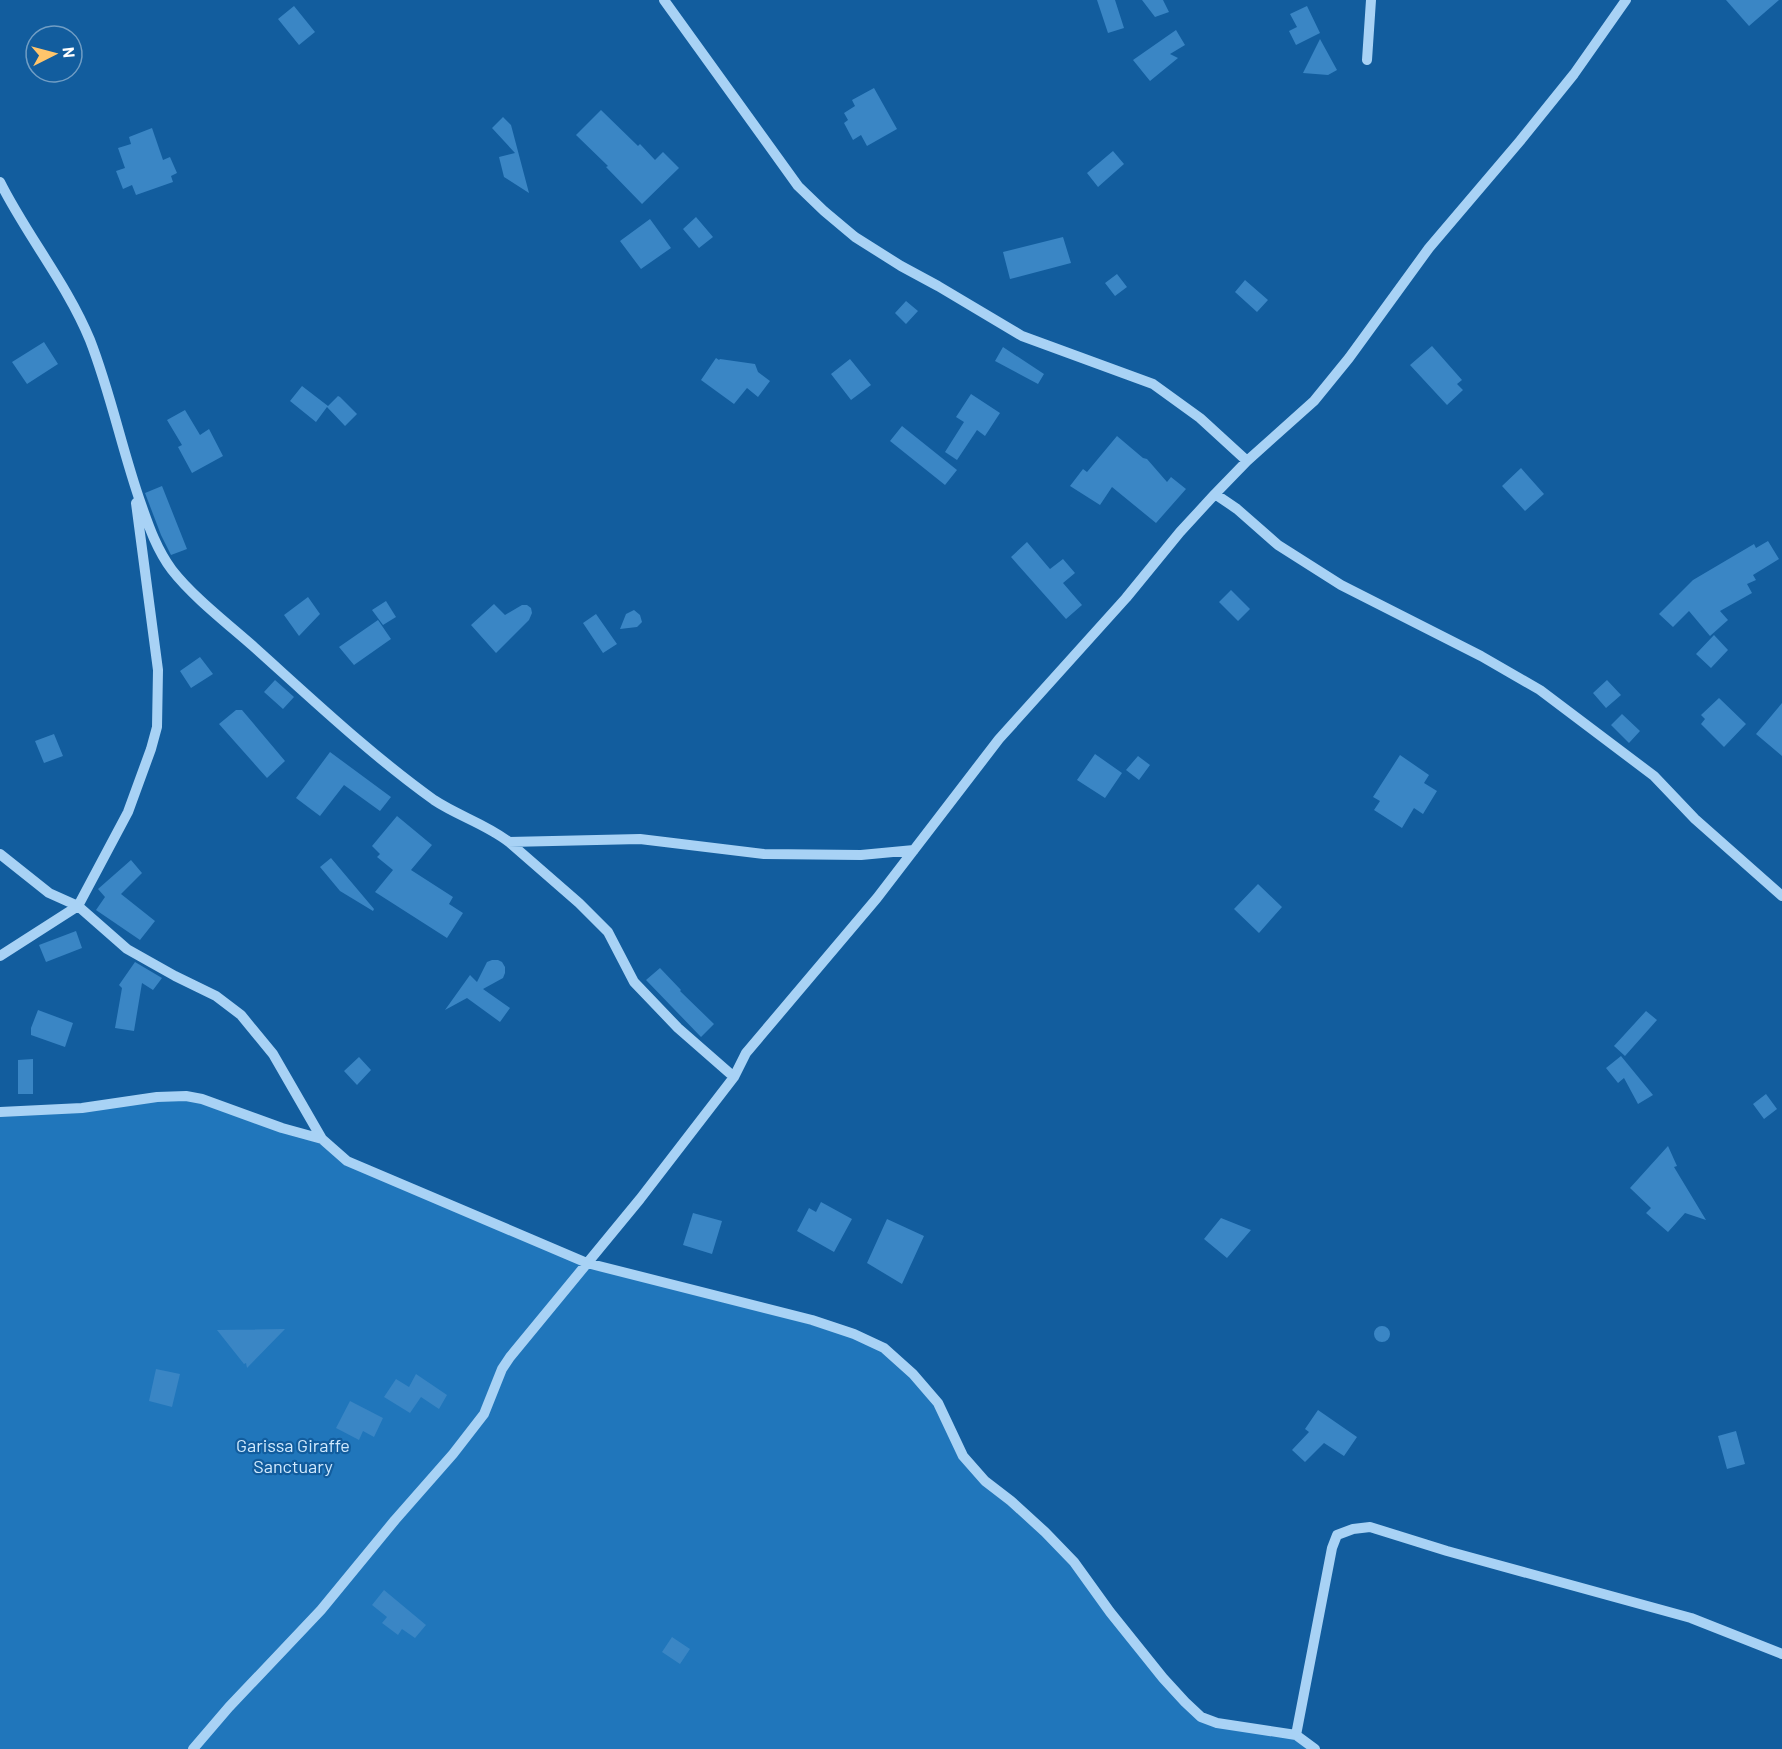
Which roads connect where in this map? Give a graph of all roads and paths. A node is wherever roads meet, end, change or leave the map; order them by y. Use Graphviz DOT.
graph roads {
  1 [pos="664,0"];
  2 [pos="1371,0"];
  3 [pos="1626,0"];
  4 [pos="1367,60"];
  5 [pos="0,182"];
  6 [pos="1247,461"];
  7 [pos="133,482"];
  8 [pos="1215,494"];
  9 [pos="509,842"];
  10 [pos="914,850"];
  11 [pos="0,854"];
  12 [pos="1782,896"];
  13 [pos="78,906"];
  14 [pos="0,956"];
  15 [pos="734,1077"];
  16 [pos="0,1112"];
  17 [pos="322,1139"];
  18 [pos="587,1263"];
  19 [pos="1782,1654"];
  20 [pos="1296,1735"];
  21 [pos="193,1749"];
  22 [pos="1315,1749"];
  1 -- 6 [label="street"];
  2 -- 4 [label="street"];
  3 -- 6 [label="street"];
  5 -- 7 [label="street"];
  6 -- 8 [label="street"];
  7 -- 9 [label="street"];
  7 -- 13 [label="street"];
  8 -- 10 [label="street"];
  8 -- 12 [label="street"];
  9 -- 10 [label="street"];
  9 -- 15 [label="street"];
  10 -- 15 [label="street"];
  11 -- 13 [label="street"];
  13 -- 14 [label="street"];
  13 -- 17 [label="street"];
  15 -- 18 [label="street"];
  16 -- 17 [label="street"];
  17 -- 18 [label="street"];
  18 -- 20 [label="street"];
  18 -- 21 [label="street"];
  19 -- 20 [label="street"];
  20 -- 22 [label="street"];
}
